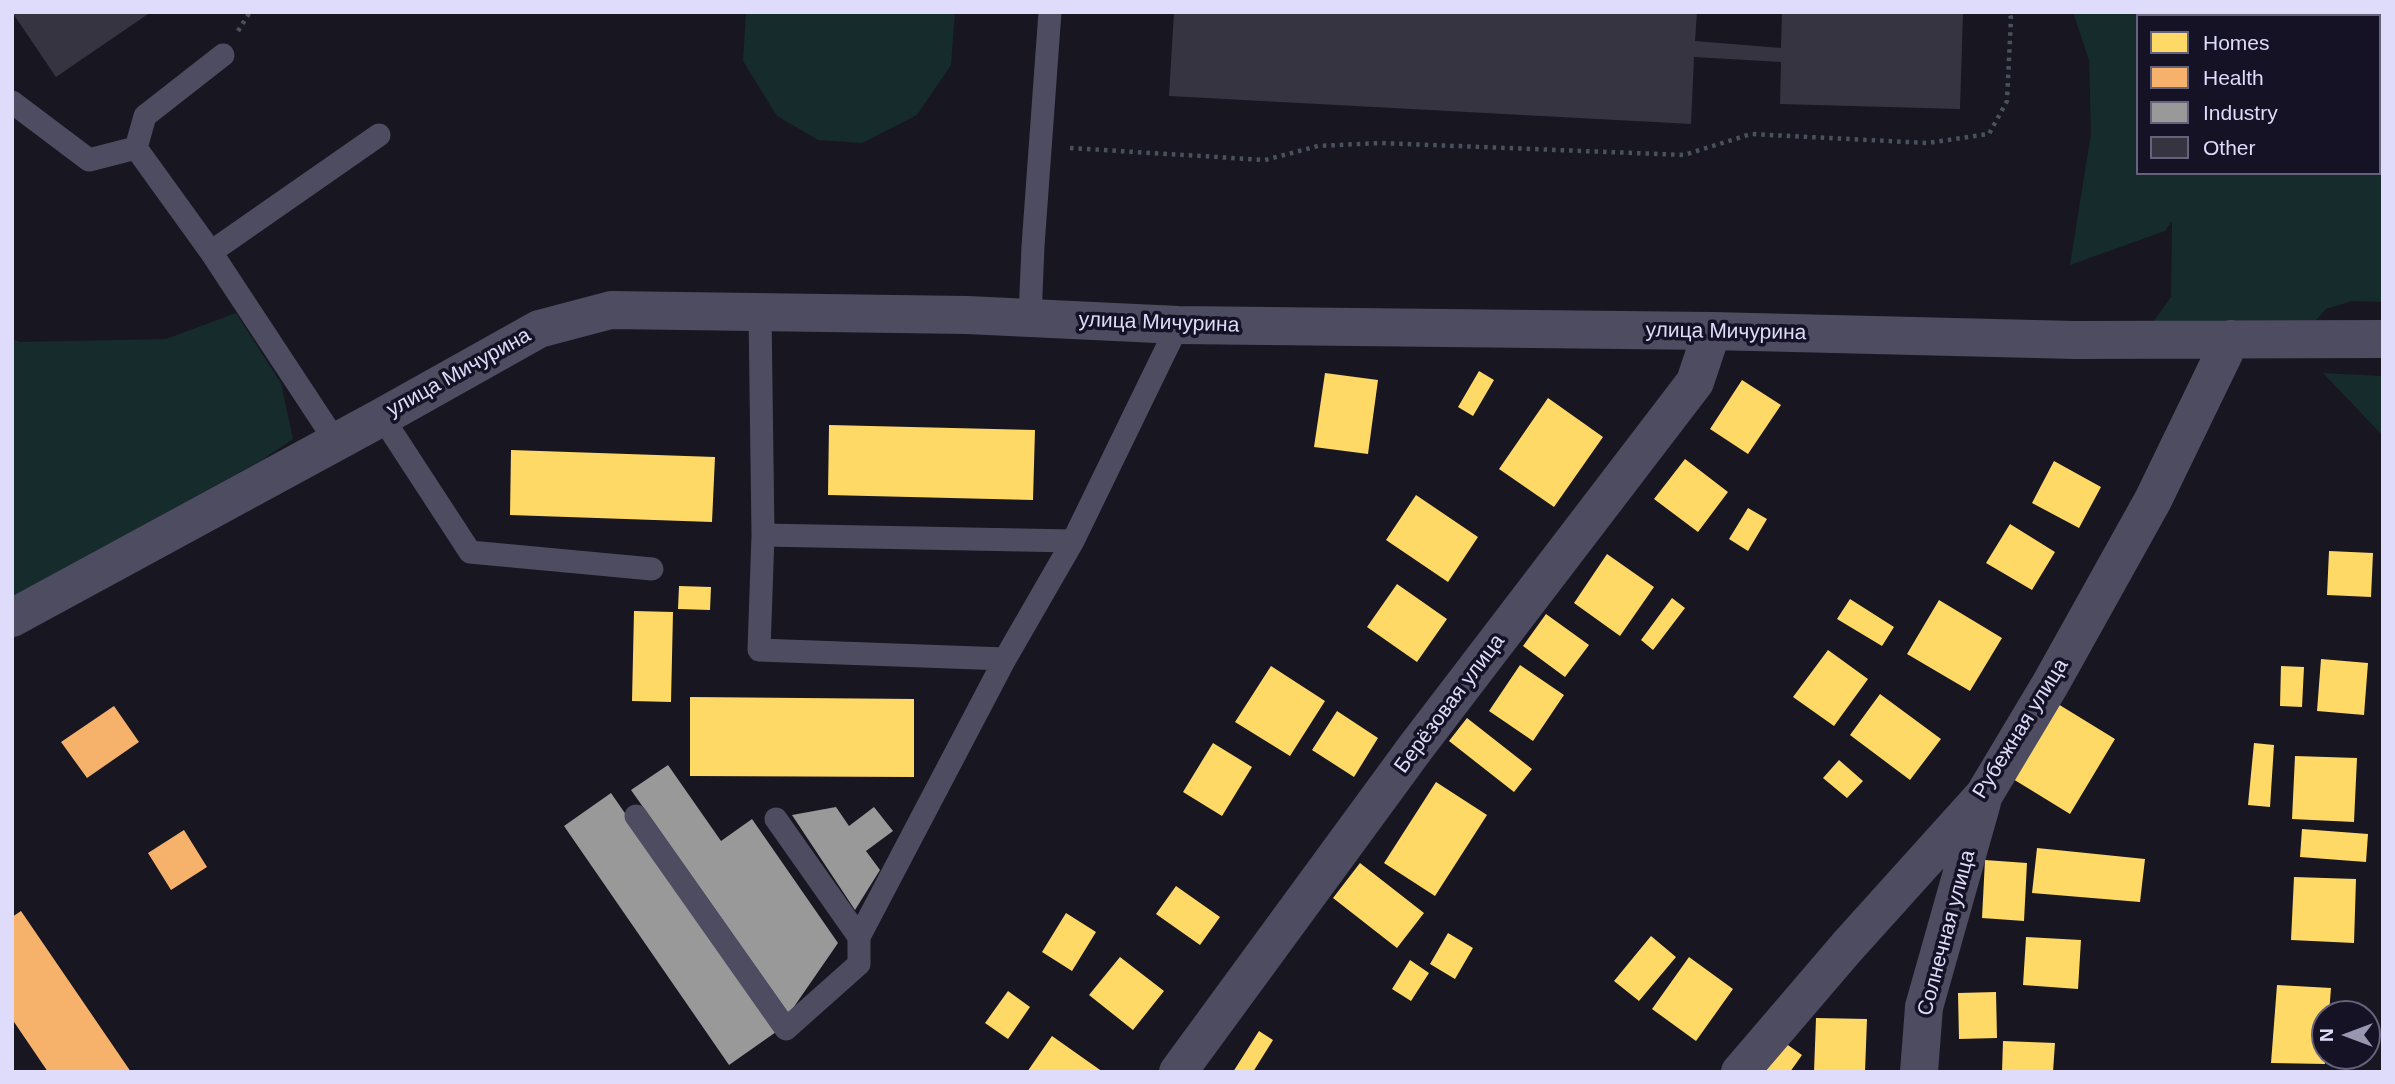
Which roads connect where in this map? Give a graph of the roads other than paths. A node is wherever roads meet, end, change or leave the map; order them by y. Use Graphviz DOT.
graph roads {
  1 [pos="1049,12"];
  2 [pos="223,55"];
  3 [pos="12,102"];
  4 [pos="379,135"];
  5 [pos="136,148"];
  6 [pos="211,252"];
  7 [pos="761,312"];
  8 [pos="1030,318"];
  9 [pos="1178,325"];
  10 [pos="1712,331"];
  11 [pos="2231,339"];
  12 [pos="2383,339"];
  13 [pos="382,417"];
  14 [pos="336,442"];
  15 [pos="763,535"];
  16 [pos="1073,541"];
  17 [pos="652,569"];
  18 [pos="12,618"];
  19 [pos="1005,659"];
  20 [pos="1984,795"];
  21 [pos="636,816"];
  22 [pos="776,820"];
  23 [pos="859,937"];
  24 [pos="1178,1072"];
  25 [pos="1740,1072"];
  26 [pos="1919,1072"];
  1 -- 8 [label="lane"];
  2 -- 5 [label="lane"];
  3 -- 5 [label="lane"];
  4 -- 6 [label="lane"];
  5 -- 6 [label="lane"];
  6 -- 14 [label="lane"];
  7 -- 8 [label="street, улица Мичурина"];
  7 -- 13 [label="street, улица Мичурина"];
  7 -- 15 [label="lane"];
  8 -- 9 [label="street, улица Мичурина"];
  9 -- 10 [label="street, улица Мичурина"];
  9 -- 16 [label="lane"];
  10 -- 11 [label="street, улица Мичурина"];
  10 -- 24 [label="street, Берёзовая улица"];
  11 -- 12 [label="street, улица Мичурина"];
  11 -- 20 [label="street, Рубежная улица"];
  13 -- 14 [label="street, улица Мичурина"];
  13 -- 17 [label="lane"];
  14 -- 18 [label="street, улица Мичурина"];
  15 -- 16 [label="lane"];
  15 -- 19 [label="lane"];
  16 -- 19 [label="lane"];
  19 -- 23 [label="lane"];
  20 -- 25 [label="street, Рубежная улица"];
  20 -- 26 [label="street, Солнечная улица"];
  21 -- 23 [label="lane"];
  22 -- 23 [label="lane"];
}
